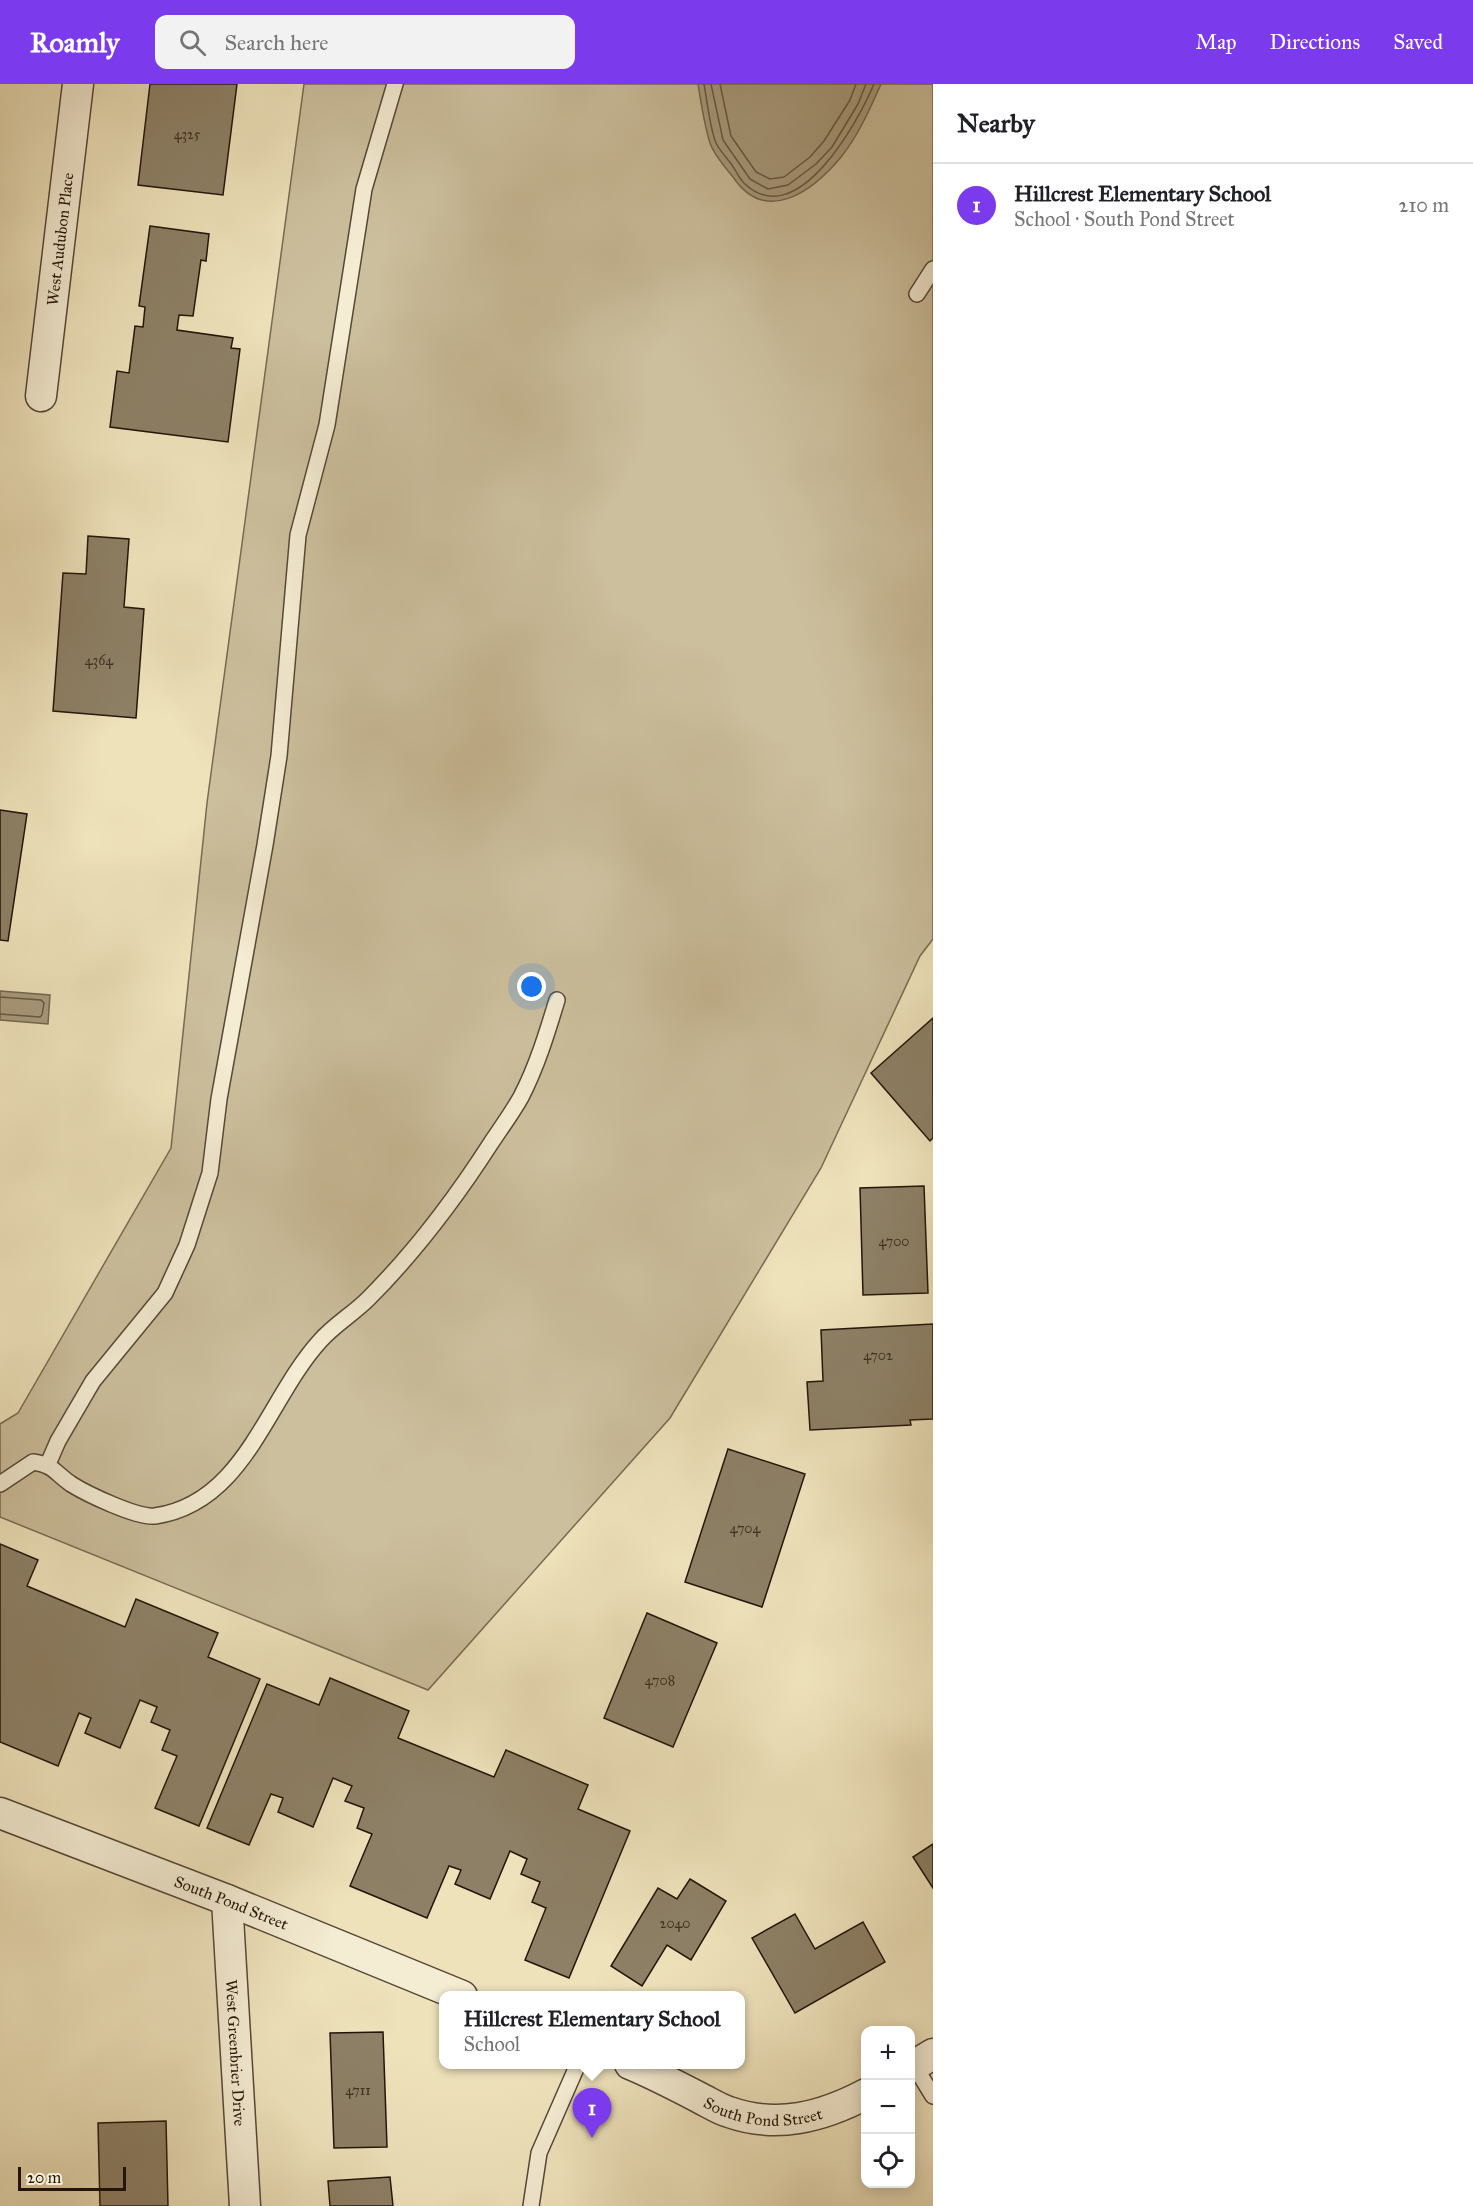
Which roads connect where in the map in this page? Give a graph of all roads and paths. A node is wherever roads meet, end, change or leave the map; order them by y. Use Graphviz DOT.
graph roads {
  1 [pos="78,84"];
  2 [pos="394,84"];
  3 [pos="933,268"];
  4 [pos="917,294"];
  5 [pos="41,396"];
  6 [pos="557,1000"];
  7 [pos="48,1464"];
  8 [pos="0,1484"];
  9 [pos="0,1813"];
  10 [pos="227,1900"];
  11 [pos="452,1991"];
  12 [pos="919,2062"];
  13 [pos="576,2069"];
  14 [pos="640,2069"];
  15 [pos="861,2096"];
  16 [pos="933,2096"];
  17 [pos="245,2206"];
  18 [pos="531,2206"];
  1 -- 5 [label="street, West Audubon Place"];
  2 -- 7 [label="lane"];
  3 -- 4 [label="lane"];
  6 -- 7 [label="lane"];
  7 -- 8 [label="lane"];
  9 -- 10 [label="street, South Pond Street"];
  10 -- 11 [label="street, South Pond Street"];
  10 -- 17 [label="street, West Greenbrier Drive"];
  12 -- 16 [label="lane"];
  13 -- 18 [label="lane"];
  14 -- 15 [label="street, South Pond Street"];
}
